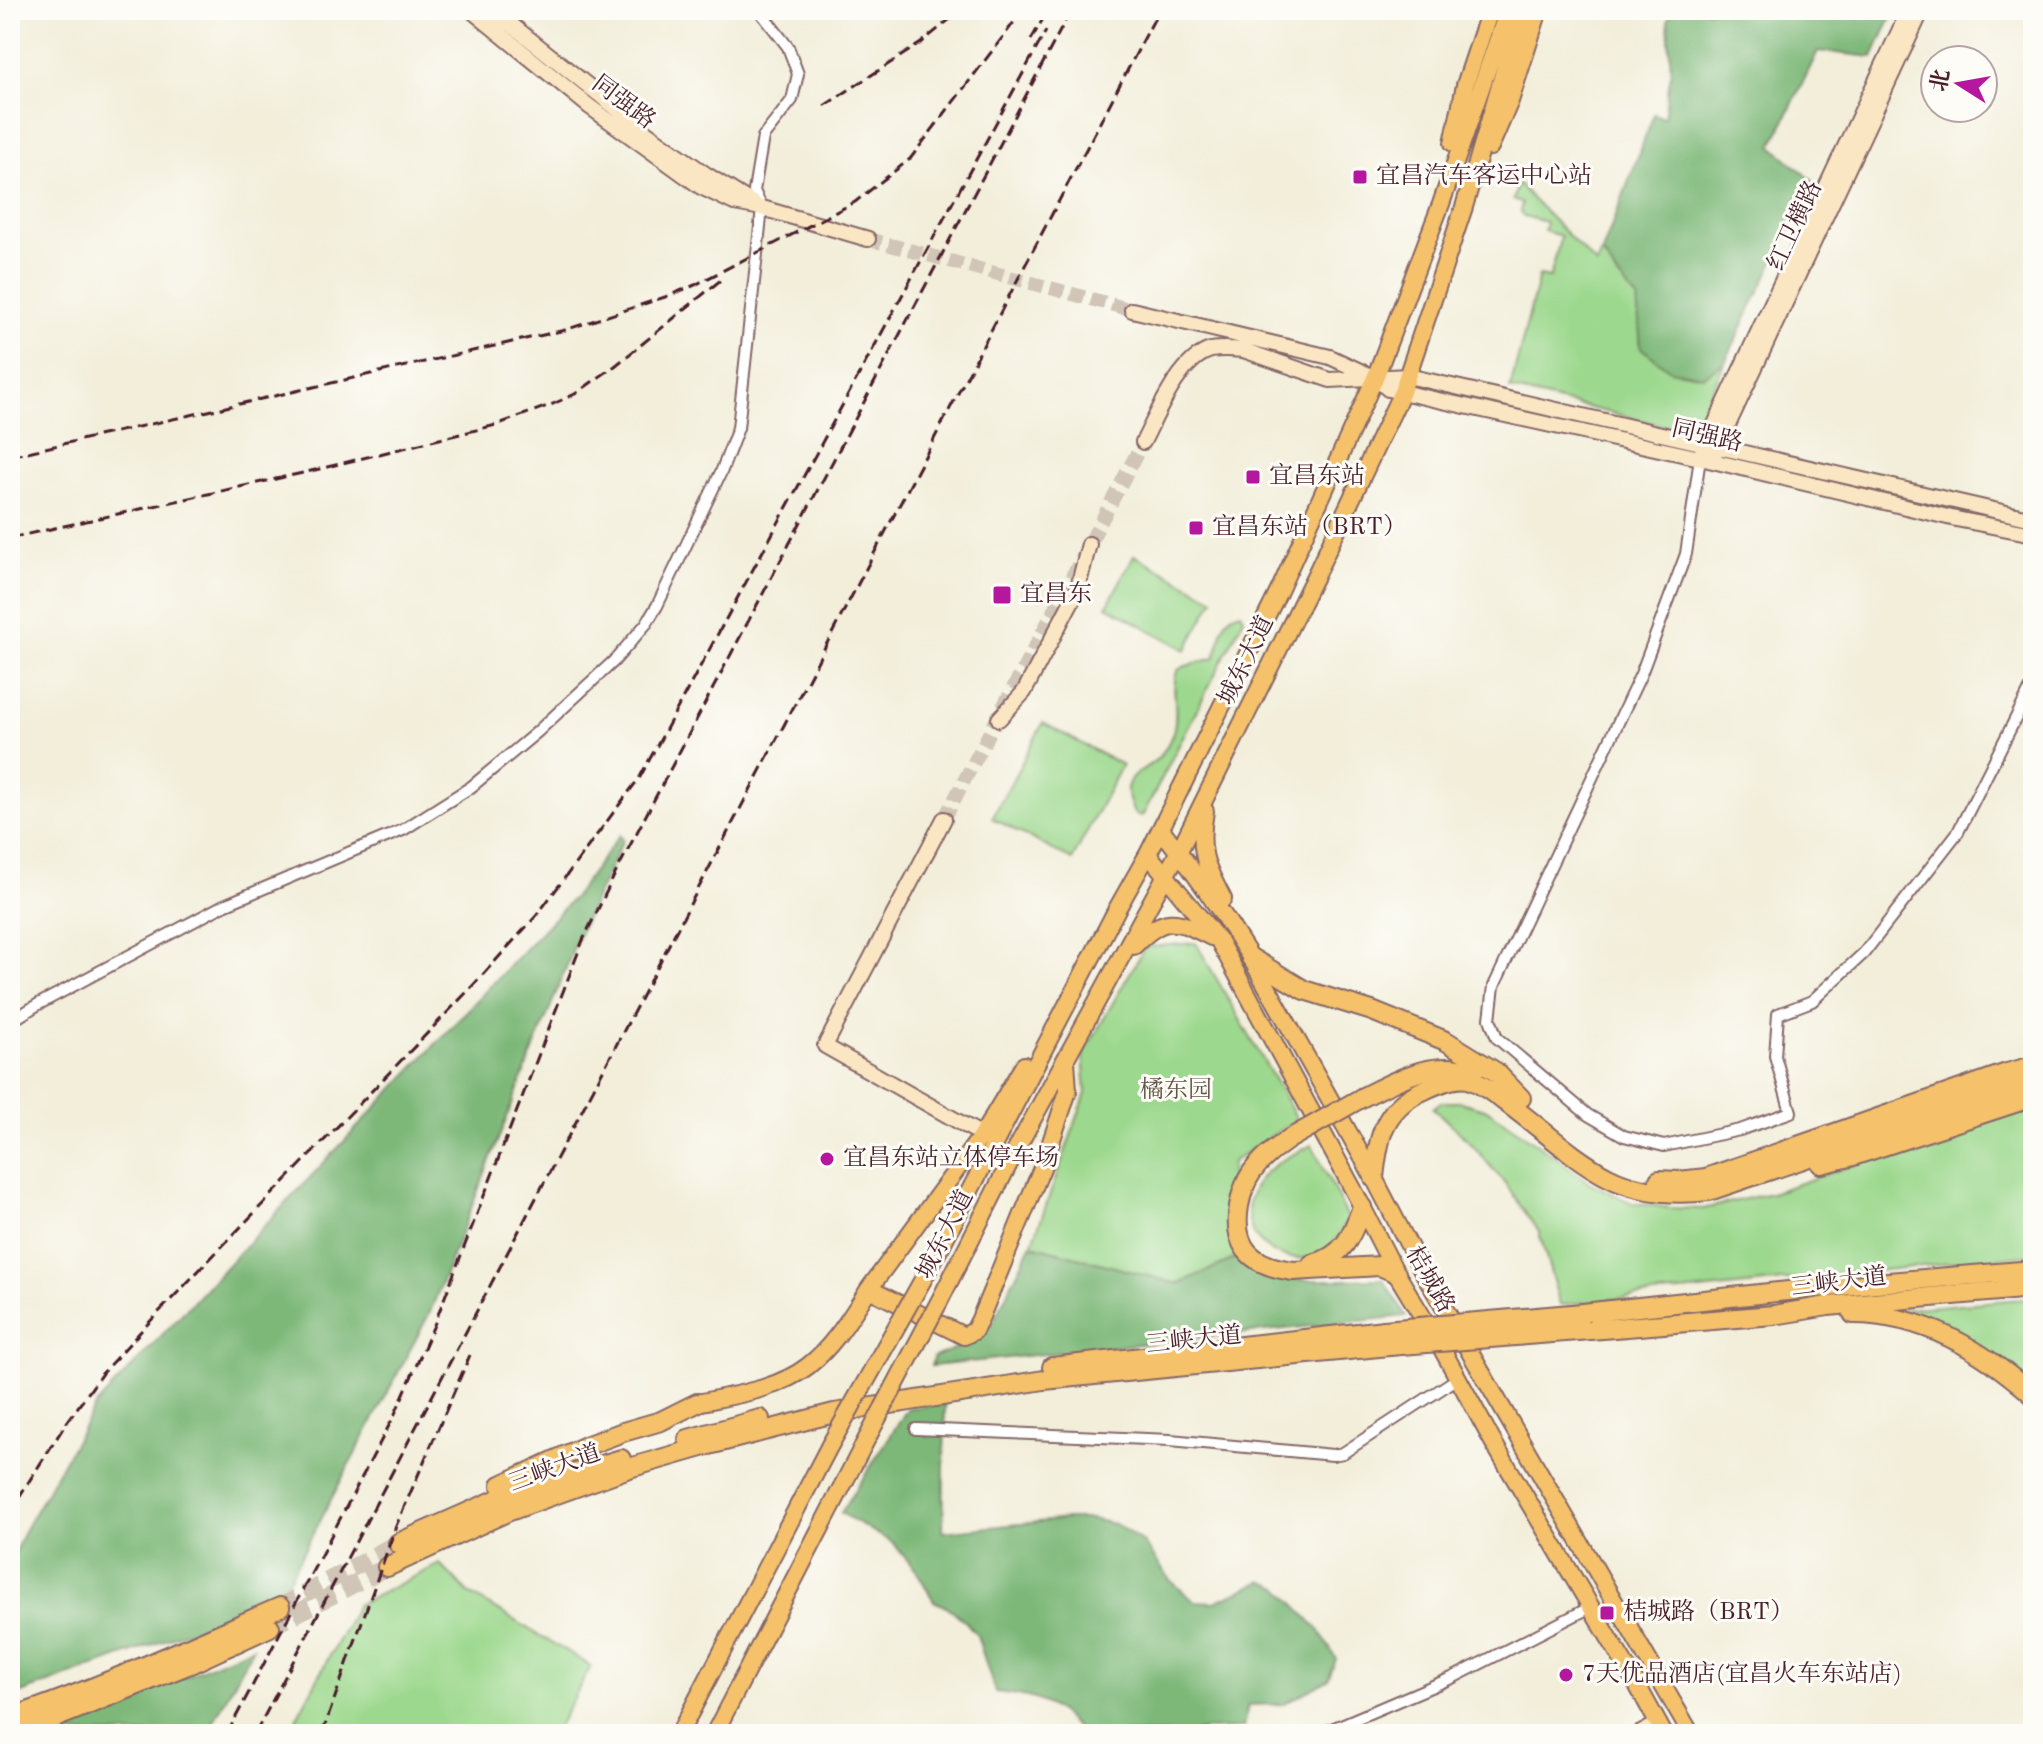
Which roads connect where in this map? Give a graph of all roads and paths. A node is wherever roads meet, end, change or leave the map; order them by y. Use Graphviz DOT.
graph roads {
  1 [pos="471,10"];
  2 [pos="493,10"];
  3 [pos="759,10"];
  4 [pos="1490,10"];
  5 [pos="1508,10"];
  6 [pos="1522,10"];
  7 [pos="1539,10"];
  8 [pos="1909,10"];
  9 [pos="1922,10"];
  10 [pos="1441,204"];
  11 [pos="1464,207"];
  12 [pos="762,208"];
  13 [pos="868,239"];
  14 [pos="1132,310"];
  15 [pos="1408,376"];
  16 [pos="1375,378"];
  17 [pos="1402,392"];
  18 [pos="1143,442"];
  19 [pos="1709,452"];
  20 [pos="2033,519"];
  21 [pos="2033,534"];
  22 [pos="1089,544"];
  23 [pos="2033,684"];
  24 [pos="999,719"];
  25 [pos="1208,792"];
  26 [pos="944,819"];
  27 [pos="1161,829"];
  28 [pos="1179,851"];
  29 [pos="1148,854"];
  30 [pos="1166,874"];
  31 [pos="1117,909"];
  32 [pos="1219,941"];
  33 [pos="1251,958"];
  34 [pos="1119,961"];
  35 [pos="10,1022"];
  36 [pos="1066,1060"];
  37 [pos="2033,1066"];
  38 [pos="1465,1079"];
  39 [pos="2033,1081"];
  40 [pos="2033,1097"];
  41 [pos="1521,1098"];
  42 [pos="1365,1100"];
  43 [pos="982,1135"];
  44 [pos="1290,1142"];
  45 [pos="1374,1178"];
  46 [pos="1709,1191"];
  47 [pos="1362,1207"];
  48 [pos="2029,1269"];
  49 [pos="1396,1273"];
  50 [pos="2033,1288"];
  51 [pos="869,1289"];
  52 [pos="1774,1315"];
  53 [pos="1587,1321"];
  54 [pos="1386,1338"];
  55 [pos="1458,1378"];
  56 [pos="2033,1395"];
  57 [pos="697,1403"];
  58 [pos="916,1429"];
  59 [pos="387,1567"];
  60 [pos="280,1607"];
  61 [pos="1591,1607"];
  62 [pos="270,1627"];
  63 [pos="10,1718"];
  64 [pos="1661,1729"];
  65 [pos="716,1733"];
  66 [pos="15,1734"];
  67 [pos="679,1734"];
  68 [pos="1320,1734"];
  69 [pos="1639,1734"];
  70 [pos="1691,1734"];
  1 -- 12 [label="main road, 同强路"];
  2 -- 12 [label="main road, 同强路"];
  3 -- 12 [label="street"];
  4 -- 10 [label="main road"];
  5 -- 10 [label="main road, 城东大道"];
  6 -- 11 [label="main road, 城东大道"];
  7 -- 11 [label="main road"];
  8 -- 19 [label="main road, 红卫横路"];
  9 -- 19 [label="main road, 红卫横路"];
  10 -- 16 [label="main road, 城东大道"];
  11 -- 15 [label="main road, 城东大道"];
  12 -- 13 [label="main road, 同强路"];
  12 -- 35 [label="street"];
  14 -- 16 [label="main road, 同强路"];
  15 -- 16 [label="main road, 同强路"];
  15 -- 17 [label="main road, 城东大道"];
  15 -- 19 [label="main road, 同强路"];
  16 -- 17 [label="main road, 同强路"];
  16 -- 18 [label="main road"];
  16 -- 27 [label="main road, 城东大道"];
  17 -- 19 [label="main road, 同强路"];
  17 -- 25 [label="main road, 城东大道"];
  19 -- 20 [label="main road, 同强路"];
  19 -- 21 [label="main road, 同强路"];
  19 -- 23 [label="street"];
  22 -- 24 [label="main road"];
  25 -- 28 [label="main road, 城东大道"];
  25 -- 33 [label="main road"];
  26 -- 43 [label="main road"];
  27 -- 28 [label="main road, 桔城路"];
  27 -- 29 [label="main road, 城东大道"];
  28 -- 30 [label="main road, 城东大道"];
  28 -- 33 [label="main road, 桔城路"];
  29 -- 30 [label="main road, 桔城路"];
  29 -- 31 [label="main road, 城东大道"];
  30 -- 32 [label="main road, 桔城路"];
  30 -- 34 [label="main road, 城东大道"];
  31 -- 43 [label="main road"];
  31 -- 67 [label="main road, 城东大道, bridge"];
  32 -- 34 [label="main road"];
  32 -- 47 [label="main road, 桔城路"];
  33 -- 41 [label="highway"];
  33 -- 45 [label="main road, 桔城路"];
  34 -- 36 [label="main road, 城东大道"];
  36 -- 51 [label="main road"];
  36 -- 65 [label="main road, 城东大道, bridge"];
  37 -- 41 [label="highway"];
  38 -- 42 [label="highway"];
  38 -- 45 [label="highway"];
  38 -- 46 [label="highway"];
  39 -- 46 [label="highway"];
  40 -- 46 [label="highway"];
  41 -- 42 [label="highway"];
  42 -- 44 [label="highway, bridge"];
  43 -- 51 [label="main road"];
  44 -- 47 [label="highway"];
  44 -- 49 [label="highway"];
  45 -- 70 [label="main road, 桔城路"];
  47 -- 49 [label="main road, 桔城路"];
  48 -- 53 [label="highway, 三峡大道"];
  49 -- 55 [label="main road, 桔城路"];
  50 -- 52 [label="highway, 三峡大道"];
  51 -- 57 [label="main road"];
  52 -- 53 [label="highway, 三峡大道"];
  52 -- 56 [label="highway"];
  53 -- 54 [label="highway, 三峡大道, bridge"];
  54 -- 57 [label="highway, 三峡大道"];
  54 -- 59 [label="highway, 三峡大道"];
  55 -- 58 [label="street"];
  55 -- 61 [label="main road, 桔城路"];
  60 -- 63 [label="highway"];
  61 -- 64 [label="main road, 桔城路"];
  61 -- 68 [label="street"];
  62 -- 66 [label="highway"];
  64 -- 69 [label="main road"];
}
